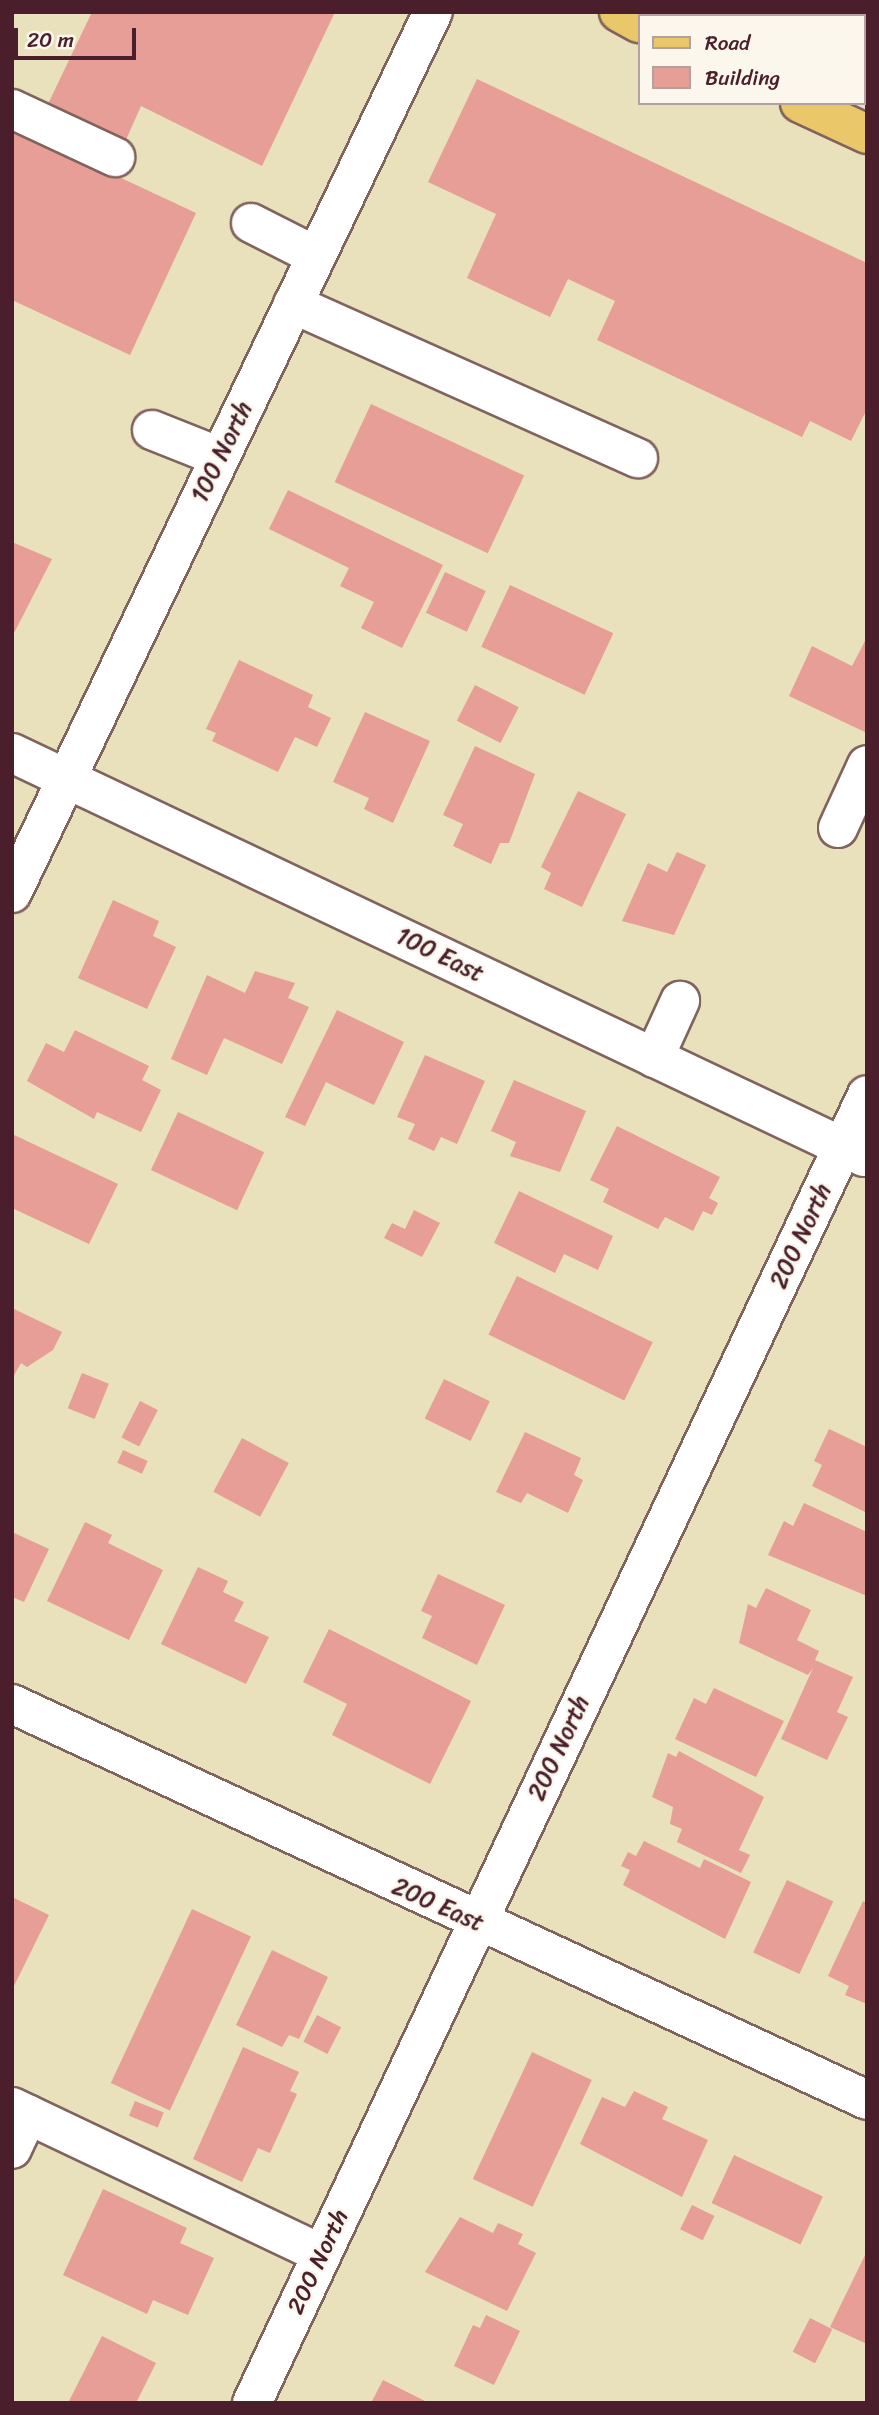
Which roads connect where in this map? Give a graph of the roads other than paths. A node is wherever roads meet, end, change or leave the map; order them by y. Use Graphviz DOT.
graph roads {
  1 [pos="433,12"];
  2 [pos="619,12"];
  3 [pos="638,22"];
  4 [pos="804,105"];
  5 [pos="12,109"];
  6 [pos="867,134"];
  7 [pos="115,157"];
  8 [pos="251,223"];
  9 [pos="316,256"];
  10 [pos="293,304"];
  11 [pos="152,430"];
  12 [pos="220,457"];
  13 [pos="638,458"];
  14 [pos="12,753"];
  15 [pos="867,765"];
  16 [pos="68,778"];
  17 [pos="838,828"];
  18 [pos="12,893"];
  19 [pos="680,1001"];
  20 [pos="654,1058"];
  21 [pos="867,1095"];
  22 [pos="855,1152"];
  23 [pos="12,1704"];
  24 [pos="477,1922"];
  25 [pos="867,2100"];
  26 [pos="20,2111"];
  27 [pos="12,2149"];
  28 [pos="322,2254"];
  29 [pos="252,2403"];
  1 -- 9 [label="street, 100 North"];
  2 -- 3 [label="main road"];
  4 -- 6 [label="main road"];
  5 -- 7 [label="street"];
  8 -- 9 [label="street"];
  9 -- 10 [label="street, 100 North"];
  10 -- 12 [label="street, 100 North"];
  10 -- 13 [label="street"];
  11 -- 12 [label="street"];
  12 -- 16 [label="street, 100 North"];
  14 -- 16 [label="street, 100 East"];
  15 -- 17 [label="street"];
  16 -- 18 [label="street, 100 North"];
  16 -- 20 [label="street, 100 East"];
  19 -- 20 [label="street"];
  20 -- 22 [label="street, 100 East"];
  21 -- 22 [label="street, 200 North"];
  22 -- 24 [label="street, 200 North"];
  23 -- 24 [label="street, 200 East"];
  24 -- 25 [label="street, 200 East"];
  24 -- 28 [label="street, 200 North"];
  26 -- 27 [label="street"];
  26 -- 28 [label="street"];
  28 -- 29 [label="street, 200 North"];
}
